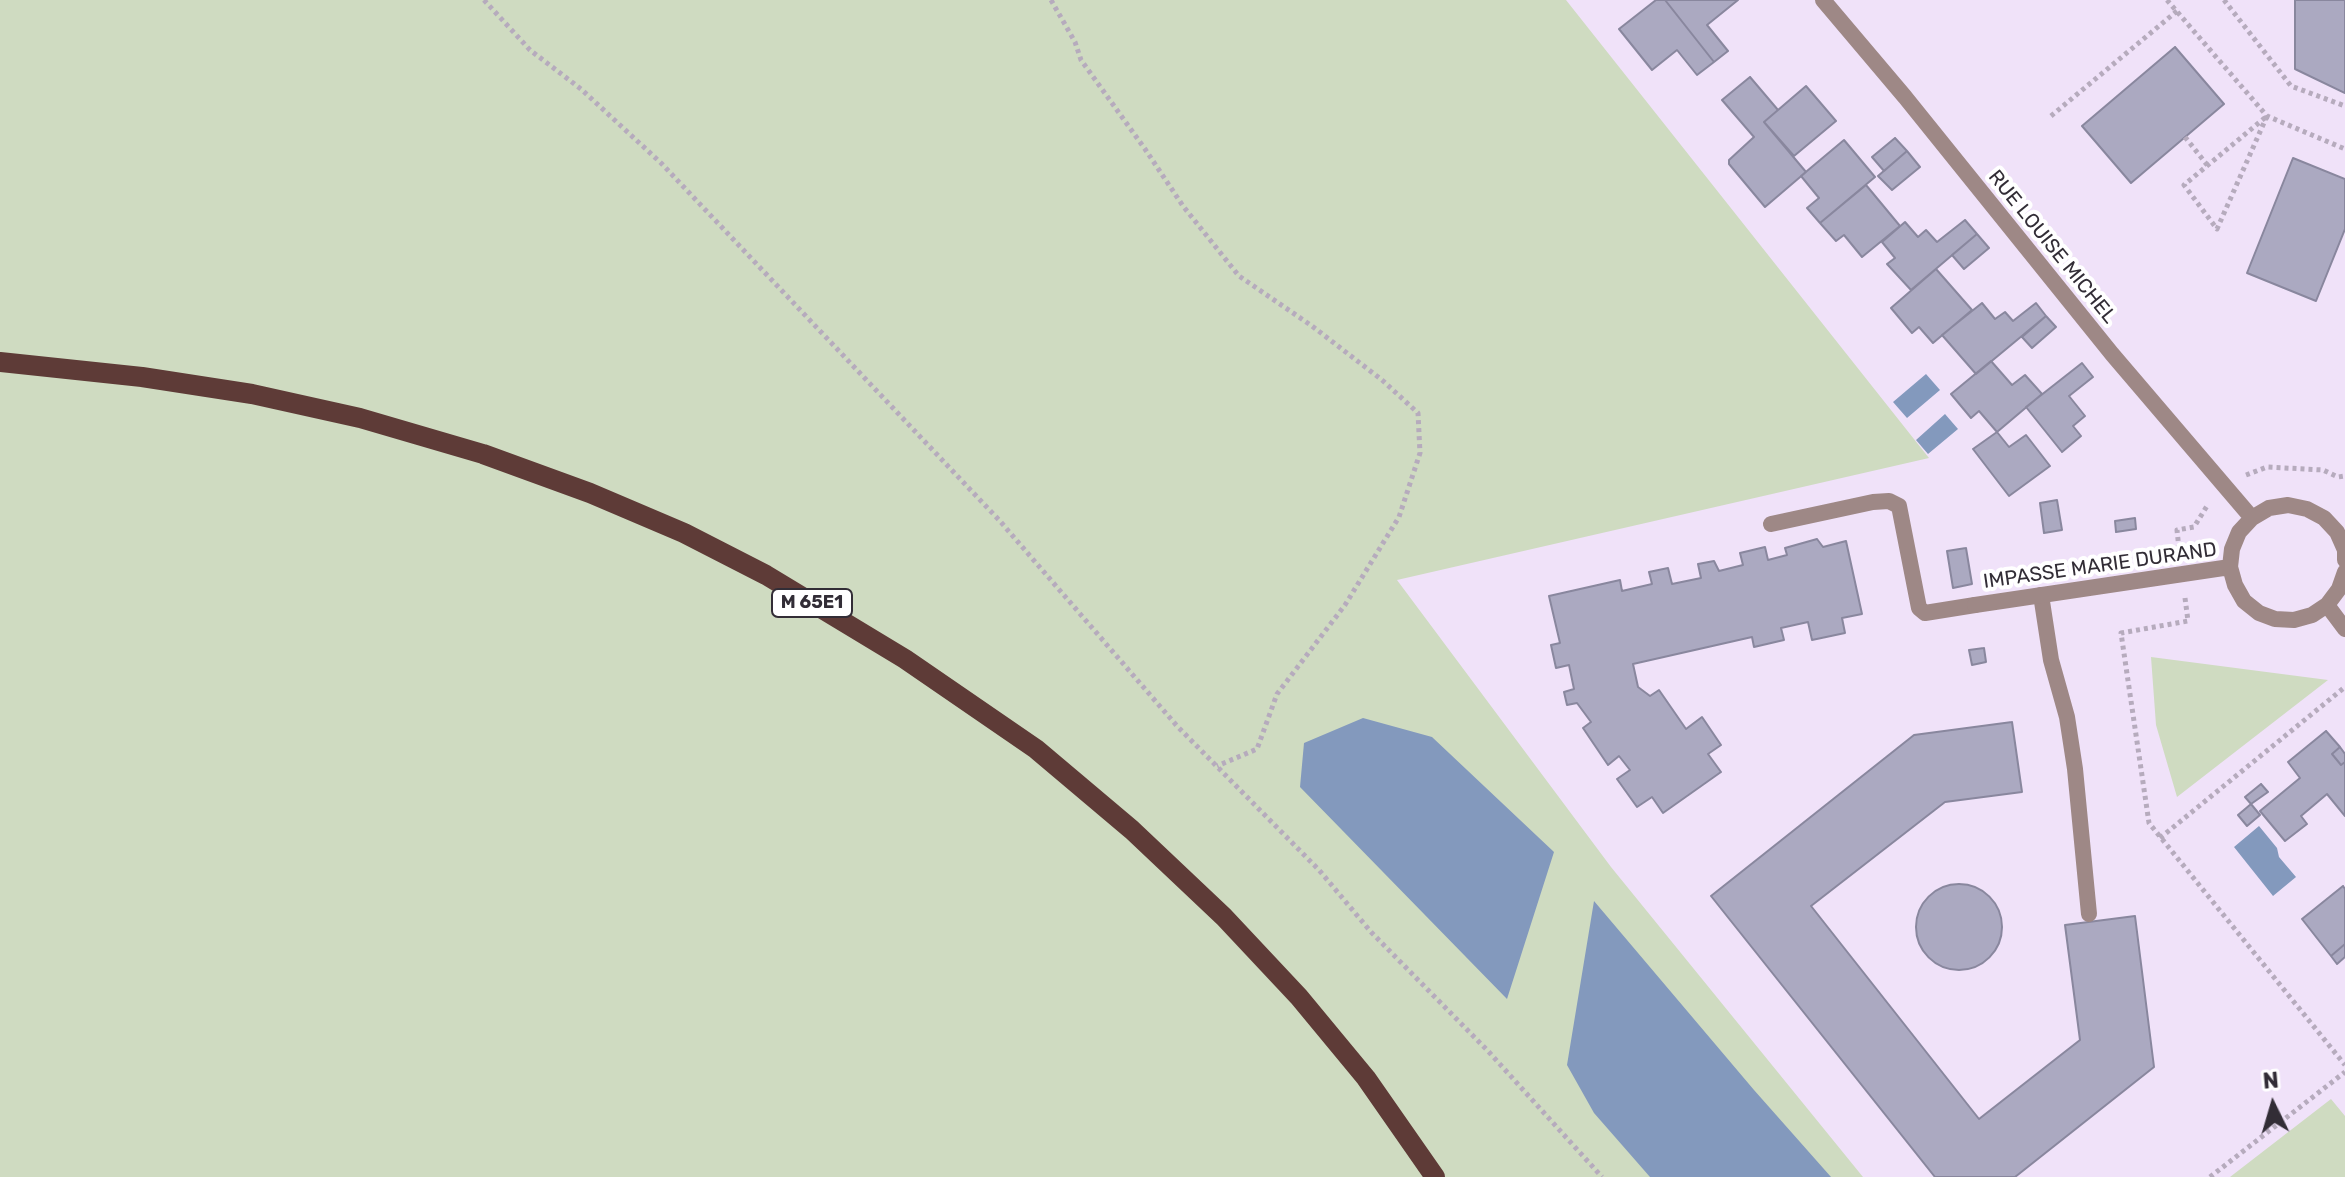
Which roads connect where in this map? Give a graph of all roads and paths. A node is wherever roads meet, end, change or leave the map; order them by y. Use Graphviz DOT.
graph roads {
  1 [pos="484,0"];
  2 [pos="1051,0"];
  3 [pos="1823,0"];
  4 [pos="2167,0"];
  5 [pos="2224,0"];
  6 [pos="2177,11"];
  7 [pos="2345,106"];
  8 [pos="2051,116"];
  9 [pos="2267,116"];
  10 [pos="2185,137"];
  11 [pos="2345,149"];
  12 [pos="2208,166"];
  13 [pos="0,362"];
  14 [pos="2345,476"];
  15 [pos="2225,489"];
  16 [pos="2252,518"];
  17 [pos="1771,524"];
  18 [pos="2341,529"];
  19 [pos="2345,560"];
  20 [pos="2230,567"];
  21 [pos="2345,572"];
  22 [pos="2182,574"];
  23 [pos="2041,595"];
  24 [pos="2327,605"];
  25 [pos="2345,629"];
  26 [pos="2345,687"];
  27 [pos="1217,766"];
  28 [pos="2160,838"];
  29 [pos="2089,914"];
  30 [pos="2345,1065"];
  31 [pos="2345,1072"];
  32 [pos="1435,1177"];
  33 [pos="1602,1177"];
  34 [pos="2210,1177"];
  1 -- 27 [label="path"];
  2 -- 27 [label="path"];
  3 -- 15 [label="street, RUE LOUISE MICHEL"];
  4 -- 6 [label="path"];
  5 -- 7 [label="path"];
  6 -- 8 [label="path"];
  6 -- 9 [label="path"];
  9 -- 11 [label="path"];
  9 -- 12 [label="path"];
  9 -- 12 [label="path"];
  10 -- 12 [label="path"];
  13 -- 32 [label="main road, M 65E1"];
  14 -- 15 [label="path"];
  15 -- 16 [label="street, RUE LOUISE MICHEL"];
  15 -- 22 [label="path"];
  16 -- 18 [label="street"];
  16 -- 20 [label="street"];
  17 -- 23 [label="street, IMPASSE MARIE DURAND"];
  18 -- 19 [label="street"];
  20 -- 22 [label="street, IMPASSE MARIE DURAND"];
  20 -- 24 [label="street"];
  21 -- 24 [label="street"];
  22 -- 23 [label="street, IMPASSE MARIE DURAND"];
  22 -- 28 [label="path"];
  23 -- 29 [label="street"];
  24 -- 25 [label="street"];
  26 -- 28 [label="path"];
  27 -- 33 [label="path"];
  28 -- 30 [label="path"];
  31 -- 34 [label="path"];
}
